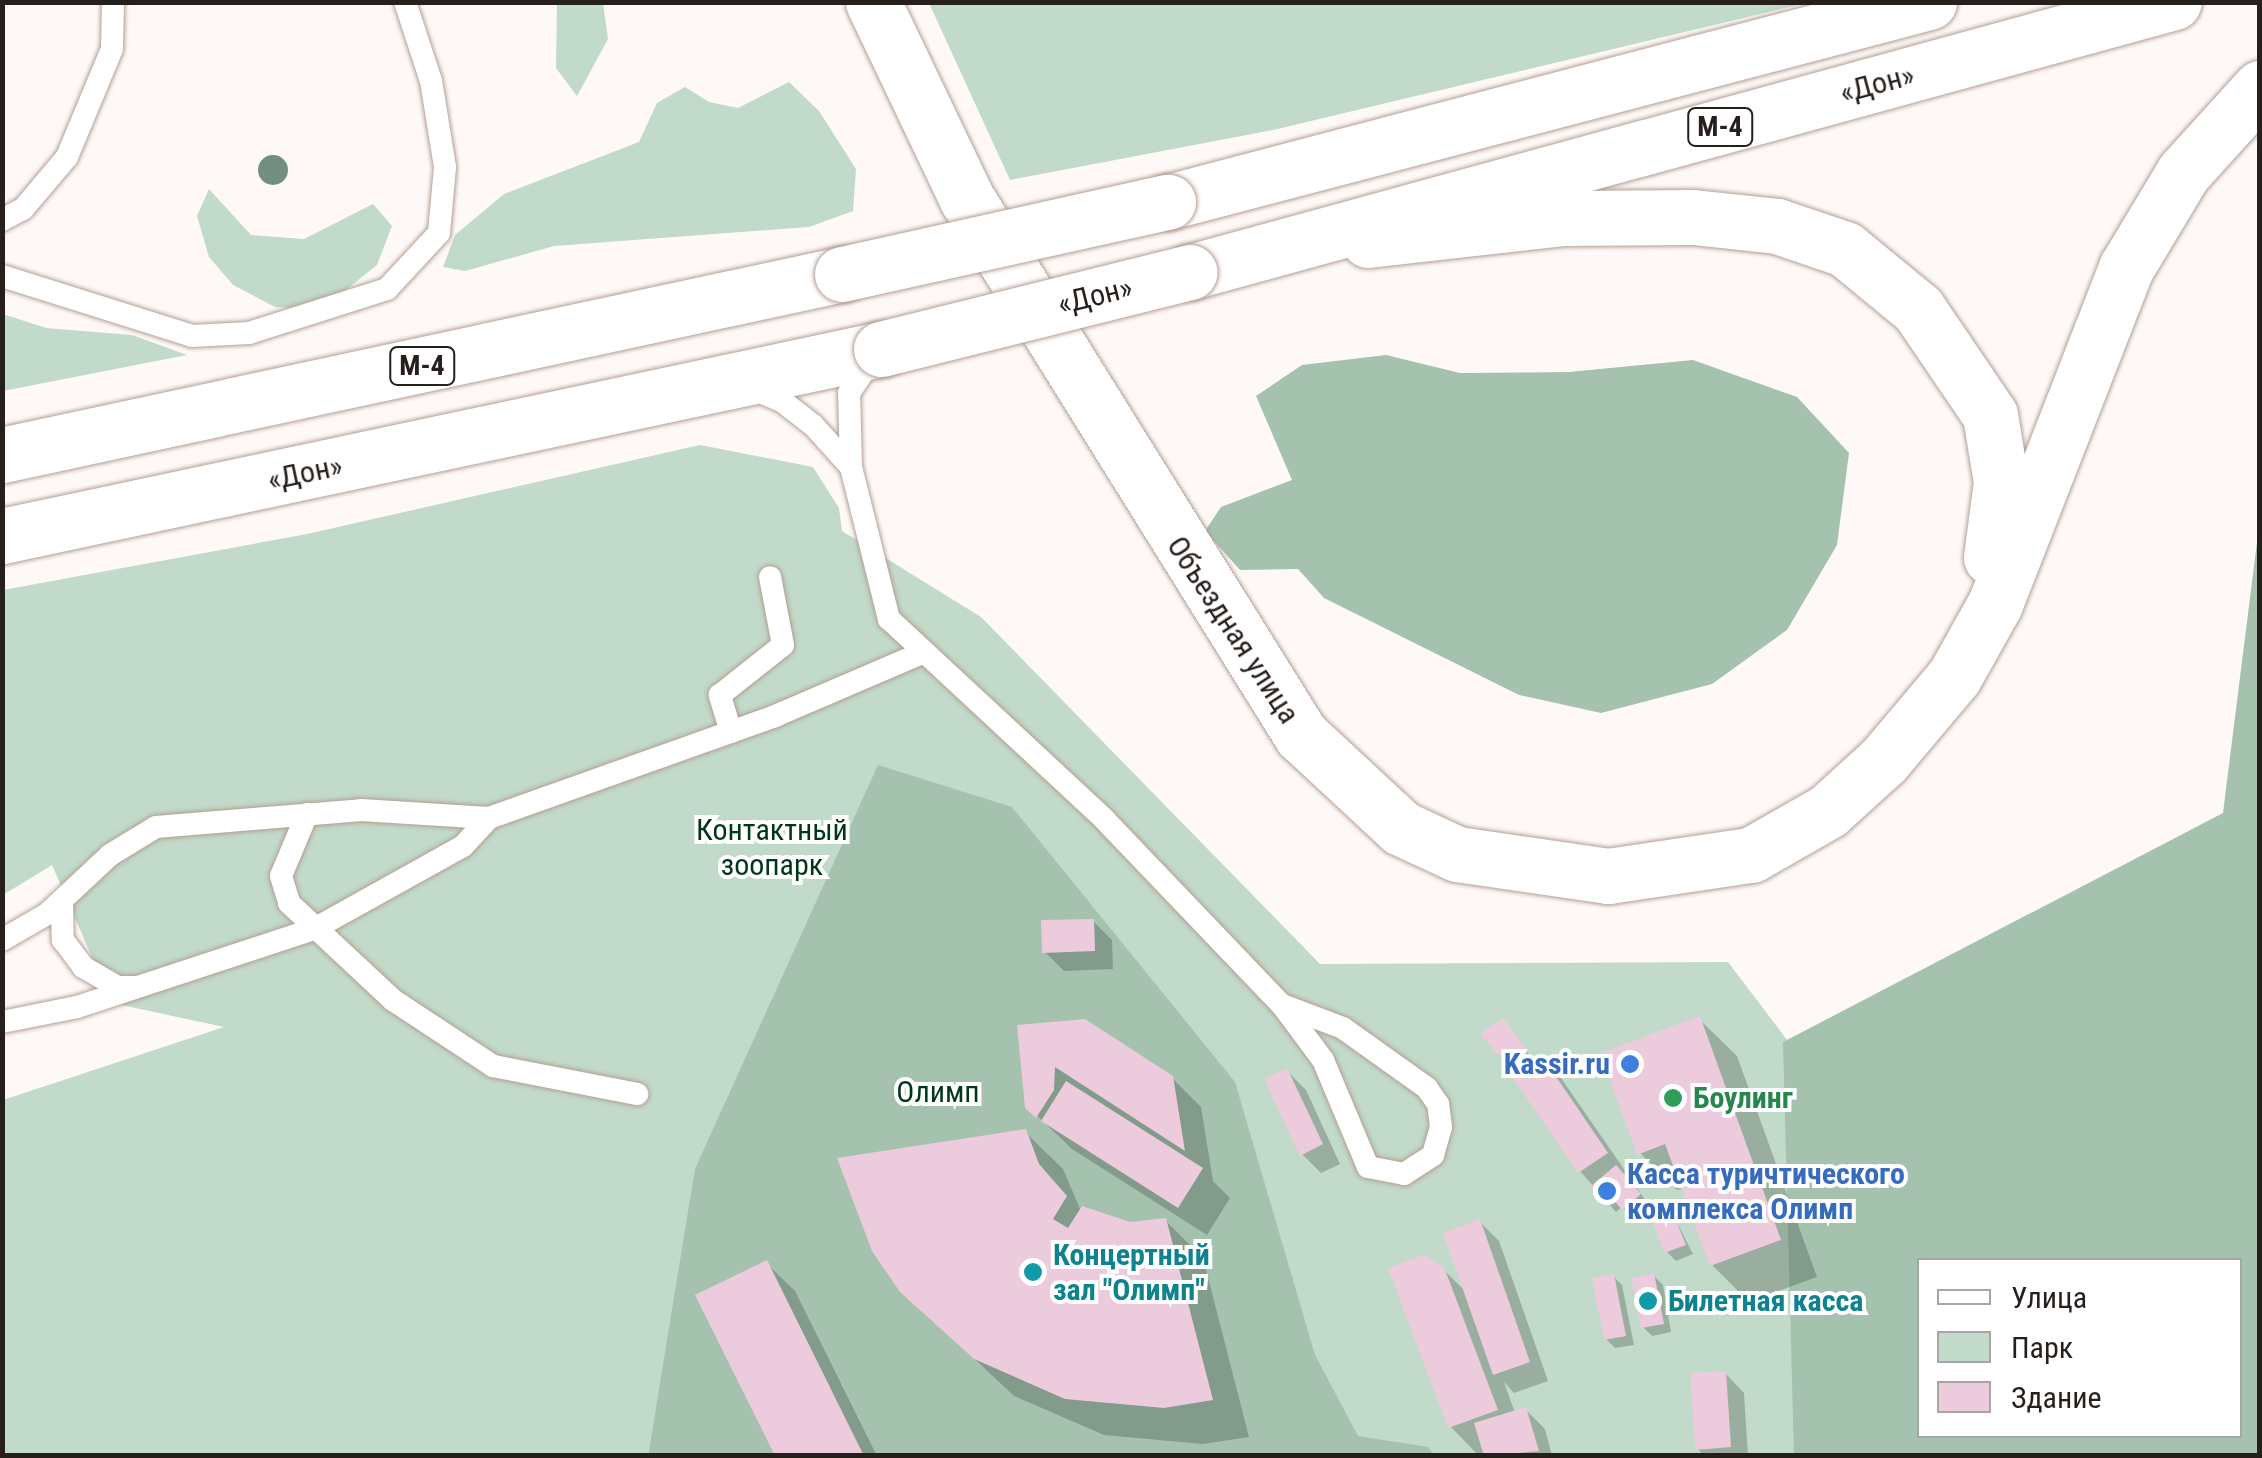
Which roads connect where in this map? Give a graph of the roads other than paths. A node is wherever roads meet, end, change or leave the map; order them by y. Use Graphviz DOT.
graph roads {
  1 [pos="113,2"];
  2 [pos="405,2"];
  3 [pos="873,2"];
  4 [pos="1929,2"];
  5 [pos="2174,2"];
  6 [pos="2260,88"];
  7 [pos="2,220"];
  8 [pos="1265,252"];
  9 [pos="2,276"];
  10 [pos="880,350"];
  11 [pos="738,383"];
  12 [pos="2,455"];
  13 [pos="852,467"];
  14 [pos="2,536"];
  15 [pos="770,577"];
  16 [pos="922,653"];
  17 [pos="731,732"];
  18 [pos="1884,760"];
  19 [pos="307,814"];
  20 [pos="489,818"];
  21 [pos="62,901"];
  22 [pos="314,929"];
  23 [pos="2,940"];
  24 [pos="142,987"];
  25 [pos="1282,1005"];
  26 [pos="2,1022"];
  27 [pos="637,1094"];
  1 -- 7 [label="lane"];
  2 -- 9 [label="lane"];
  3 -- 18 [label="main road, Объездная улица"];
  4 -- 12 [label="main road, М-4, bridge"];
  5 -- 8 [label="main road, «Дон» / М-4"];
  6 -- 18 [label="main road"];
  8 -- 10 [label="main road, «Дон» / М-4, bridge"];
  8 -- 18 [label="main road"];
  10 -- 11 [label="main road, «Дон» / М-4"];
  10 -- 13 [label="lane"];
  11 -- 13 [label="lane"];
  11 -- 14 [label="main road, «Дон» / М-4"];
  13 -- 16 [label="lane"];
  15 -- 17 [label="lane"];
  16 -- 17 [label="lane"];
  16 -- 25 [label="lane"];
  17 -- 20 [label="lane"];
  19 -- 20 [label="lane"];
  19 -- 21 [label="lane"];
  19 -- 22 [label="lane"];
  20 -- 22 [label="lane"];
  21 -- 23 [label="lane"];
  21 -- 24 [label="lane"];
  22 -- 24 [label="lane"];
  22 -- 27 [label="lane"];
  24 -- 26 [label="lane"];
  25 -- 25 [label="lane"];
}
